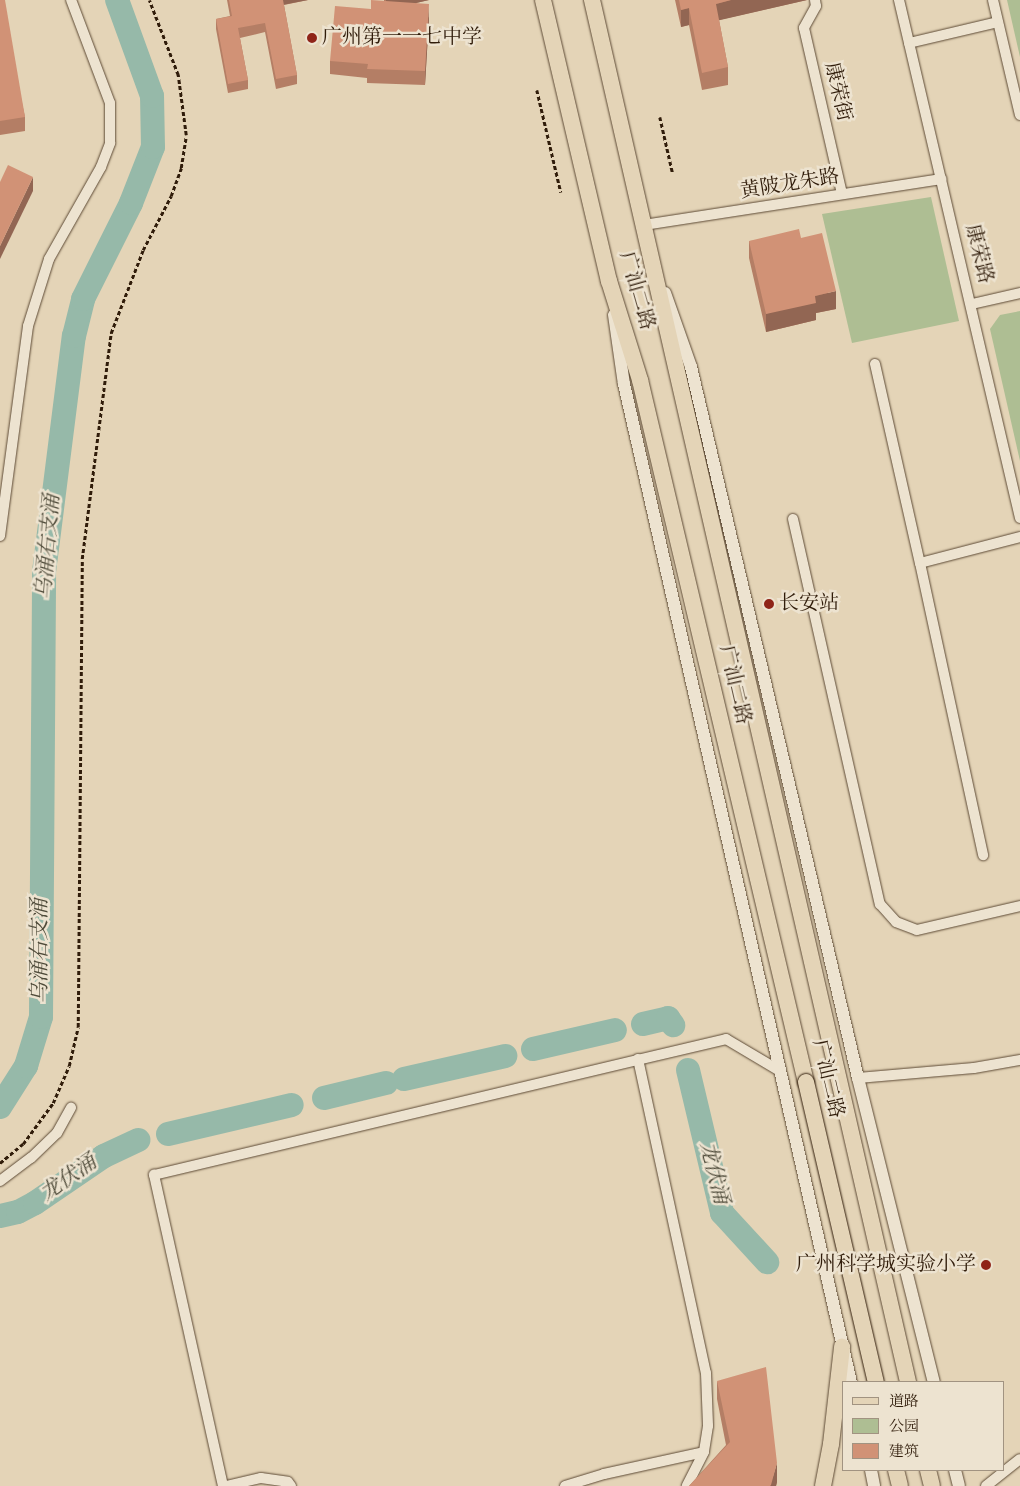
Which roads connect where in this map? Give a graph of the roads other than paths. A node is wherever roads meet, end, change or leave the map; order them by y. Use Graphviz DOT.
graph roads {
  1 [pos="71,0"];
  2 [pos="543,0"];
  3 [pos="592,0"];
  4 [pos="815,0"];
  5 [pos="899,0"];
  6 [pos="993,0"];
  7 [pos="998,22"];
  8 [pos="909,43"];
  9 [pos="1016,81"];
  10 [pos="1020,115"];
  11 [pos="941,179"];
  12 [pos="842,194"];
  13 [pos="644,225"];
  14 [pos="610,281"];
  15 [pos="1020,293"];
  16 [pos="972,304"];
  17 [pos="875,364"];
  18 [pos="1020,518"];
  19 [pos="793,519"];
  20 [pos="0,536"];
  21 [pos="1020,537"];
  22 [pos="920,563"];
  23 [pos="983,855"];
  24 [pos="1020,906"];
  25 [pos="638,1059"];
  26 [pos="1020,1060"];
  27 [pos="780,1071"];
  28 [pos="858,1078"];
  29 [pos="72,1108"];
  30 [pos="0,1181"];
  31 [pos="842,1347"];
  32 [pos="851,1381"];
  33 [pos="876,1381"];
  34 [pos="908,1381"];
  35 [pos="934,1381"];
  36 [pos="704,1452"];
  37 [pos="1020,1459"];
  38 [pos="871,1471"];
  39 [pos="896,1471"];
  40 [pos="928,1471"];
  41 [pos="955,1471"];
  42 [pos="1005,1471"];
  43 [pos="1005,1471"];
  44 [pos="224,1486"];
  45 [pos="291,1486"];
  46 [pos="565,1486"];
  47 [pos="687,1486"];
  48 [pos="823,1486"];
  49 [pos="874,1486"];
  50 [pos="900,1486"];
  51 [pos="932,1486"];
  52 [pos="959,1486"];
  53 [pos="986,1486"];
  1 -- 20 [label="street"];
  2 -- 14 [label="main road, 广汕二路"];
  3 -- 13 [label="main road, 广汕二路"];
  4 -- 12 [label="street, 康荣街"];
  5 -- 8 [label="street, 康荣路"];
  6 -- 7 [label="street"];
  7 -- 8 [label="street"];
  7 -- 9 [label="street"];
  8 -- 11 [label="street, 康荣路"];
  9 -- 10 [label="street"];
  11 -- 12 [label="street, 黄陂龙朱路"];
  11 -- 16 [label="street, 康荣路"];
  12 -- 13 [label="street, 黄陂龙朱路"];
  13 -- 28 [label="street"];
  13 -- 34 [label="main road, 广汕二路"];
  14 -- 27 [label="street"];
  14 -- 33 [label="main road, 广汕二路, bridge"];
  15 -- 16 [label="street"];
  16 -- 18 [label="street, 康荣路"];
  17 -- 22 [label="street"];
  19 -- 24 [label="street"];
  21 -- 22 [label="street"];
  22 -- 23 [label="street"];
  25 -- 27 [label="street"];
  25 -- 36 [label="street"];
  25 -- 44 [label="street"];
  26 -- 28 [label="street"];
  27 -- 31 [label="street"];
  28 -- 35 [label="street"];
  29 -- 30 [label="street"];
  31 -- 32 [label="street"];
  31 -- 48 [label="main road"];
  36 -- 46 [label="street"];
  36 -- 47 [label="street"];
  37 -- 42 [label="street"];
  38 -- 49 [label="street"];
  39 -- 50 [label="main road"];
  40 -- 51 [label="main road"];
  41 -- 52 [label="street"];
  43 -- 53 [label="street"];
  44 -- 45 [label="street"];
}
